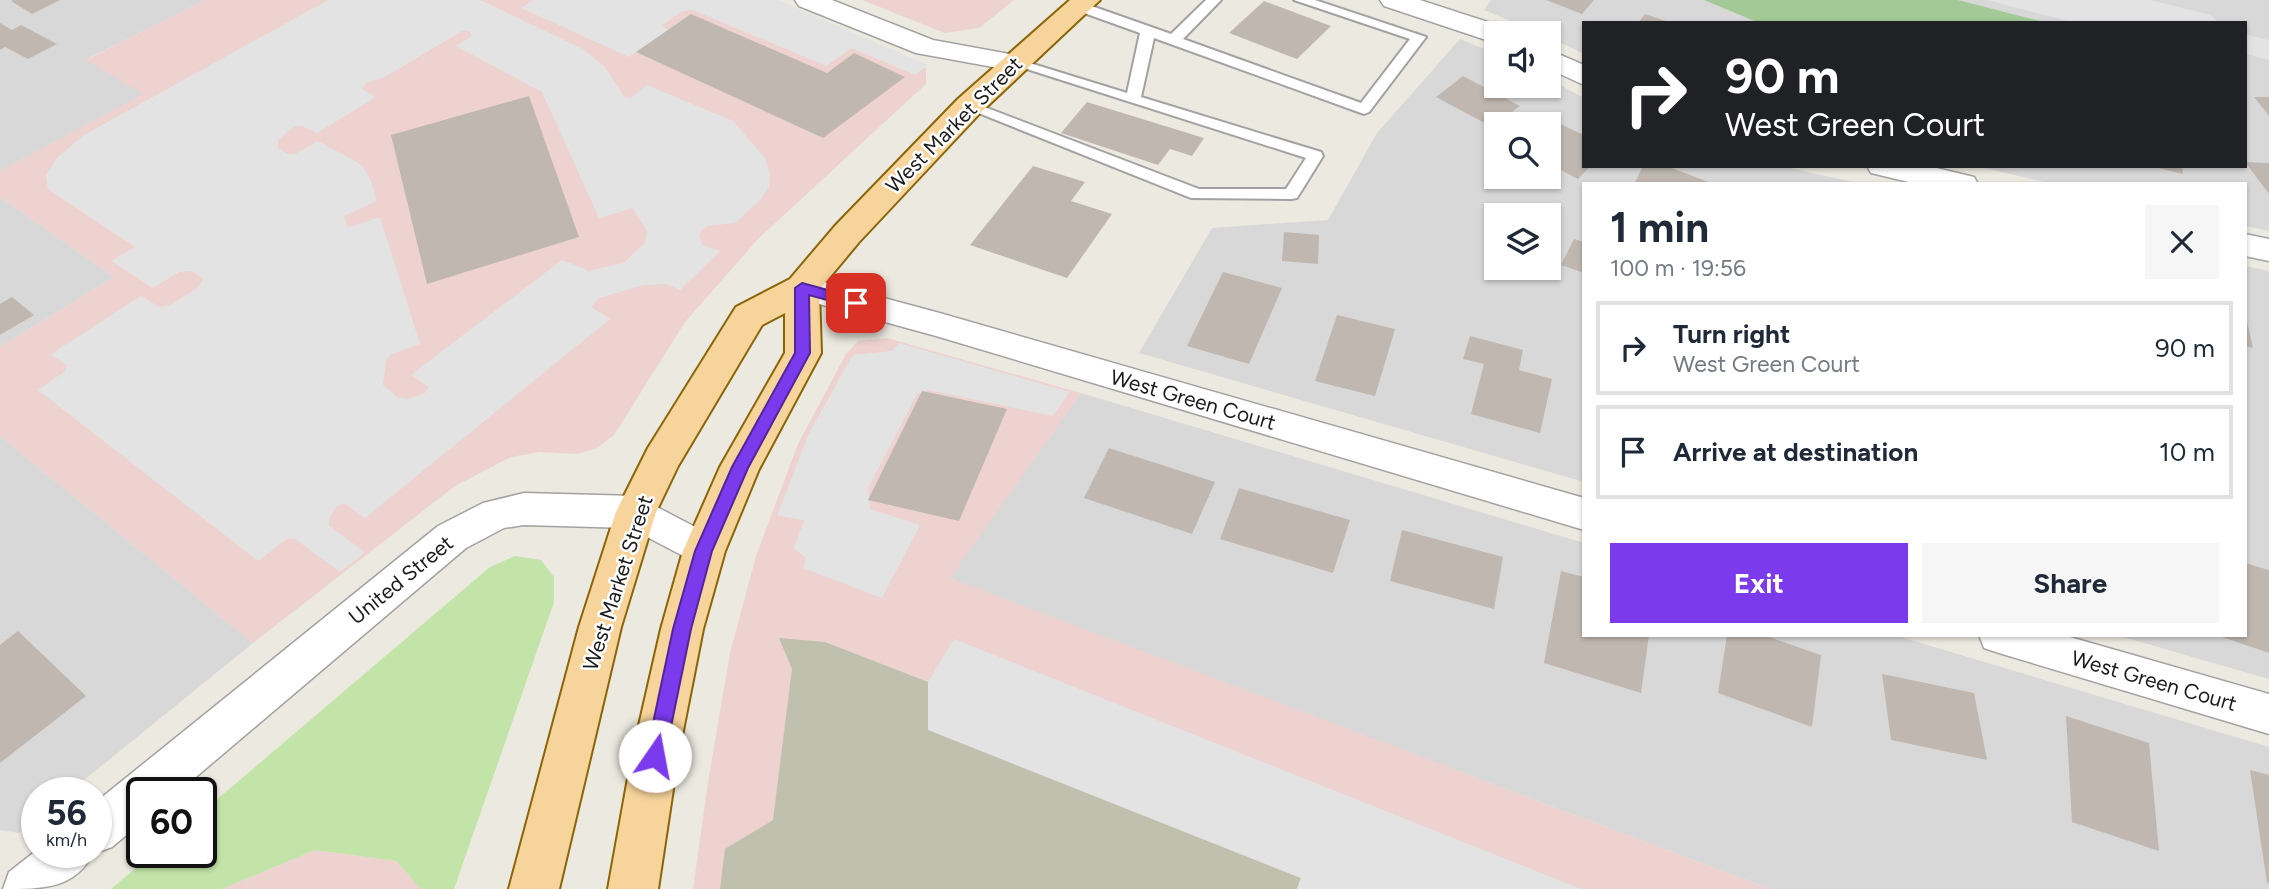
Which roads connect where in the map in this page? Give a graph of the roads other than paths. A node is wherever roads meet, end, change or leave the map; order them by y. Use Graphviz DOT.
graph roads {
  1 [pos="808,0"];
  2 [pos="1214,0"];
  3 [pos="1301,0"];
  4 [pos="1393,0"];
  5 [pos="1082,3"];
  6 [pos="1484,30"];
  7 [pos="1148,32"];
  8 [pos="1173,40"];
  9 [pos="1014,63"];
  10 [pos="1561,64"];
  11 [pos="1582,75"];
  12 [pos="1133,99"];
  13 [pos="969,106"];
  14 [pos="1891,168"];
  15 [pos="1954,182"];
  16 [pos="2247,245"];
  17 [pos="2269,250"];
  18 [pos="802,288"];
  19 [pos="636,512"];
  20 [pos="1582,513"];
  21 [pos="704,551"];
  22 [pos="2006,637"];
  23 [pos="2269,714"];
  24 [pos="161,777"];
  25 [pos="126,806"];
  26 [pos="112,818"];
  27 [pos="52,868"];
  28 [pos="26,889"];
  29 [pos="534,889"];
  30 [pos="633,889"];
  1 -- 9 [label="street"];
  2 -- 8 [label="lane"];
  3 -- 8 [label="lane"];
  4 -- 6 [label="street"];
  5 -- 7 [label="lane"];
  5 -- 9 [label="main road, West Market Street"];
  7 -- 8 [label="lane"];
  7 -- 12 [label="lane"];
  9 -- 12 [label="lane"];
  9 -- 13 [label="main road, West Market Street"];
  10 -- 11 [label="street"];
  12 -- 13 [label="lane"];
  13 -- 18 [label="main road, West Market Street"];
  14 -- 15 [label="street"];
  16 -- 17 [label="street"];
  18 -- 19 [label="main road, West Market Street"];
  18 -- 20 [label="street, West Green Court"];
  18 -- 21 [label="main road"];
  19 -- 21 [label="street, United Street"];
  19 -- 24 [label="street, United Street"];
  19 -- 29 [label="main road, West Market Street"];
  21 -- 30 [label="main road"];
  22 -- 23 [label="street, West Green Court"];
  25 -- 26 [label="street, United Street"];
  27 -- 28 [label="street"];
}
